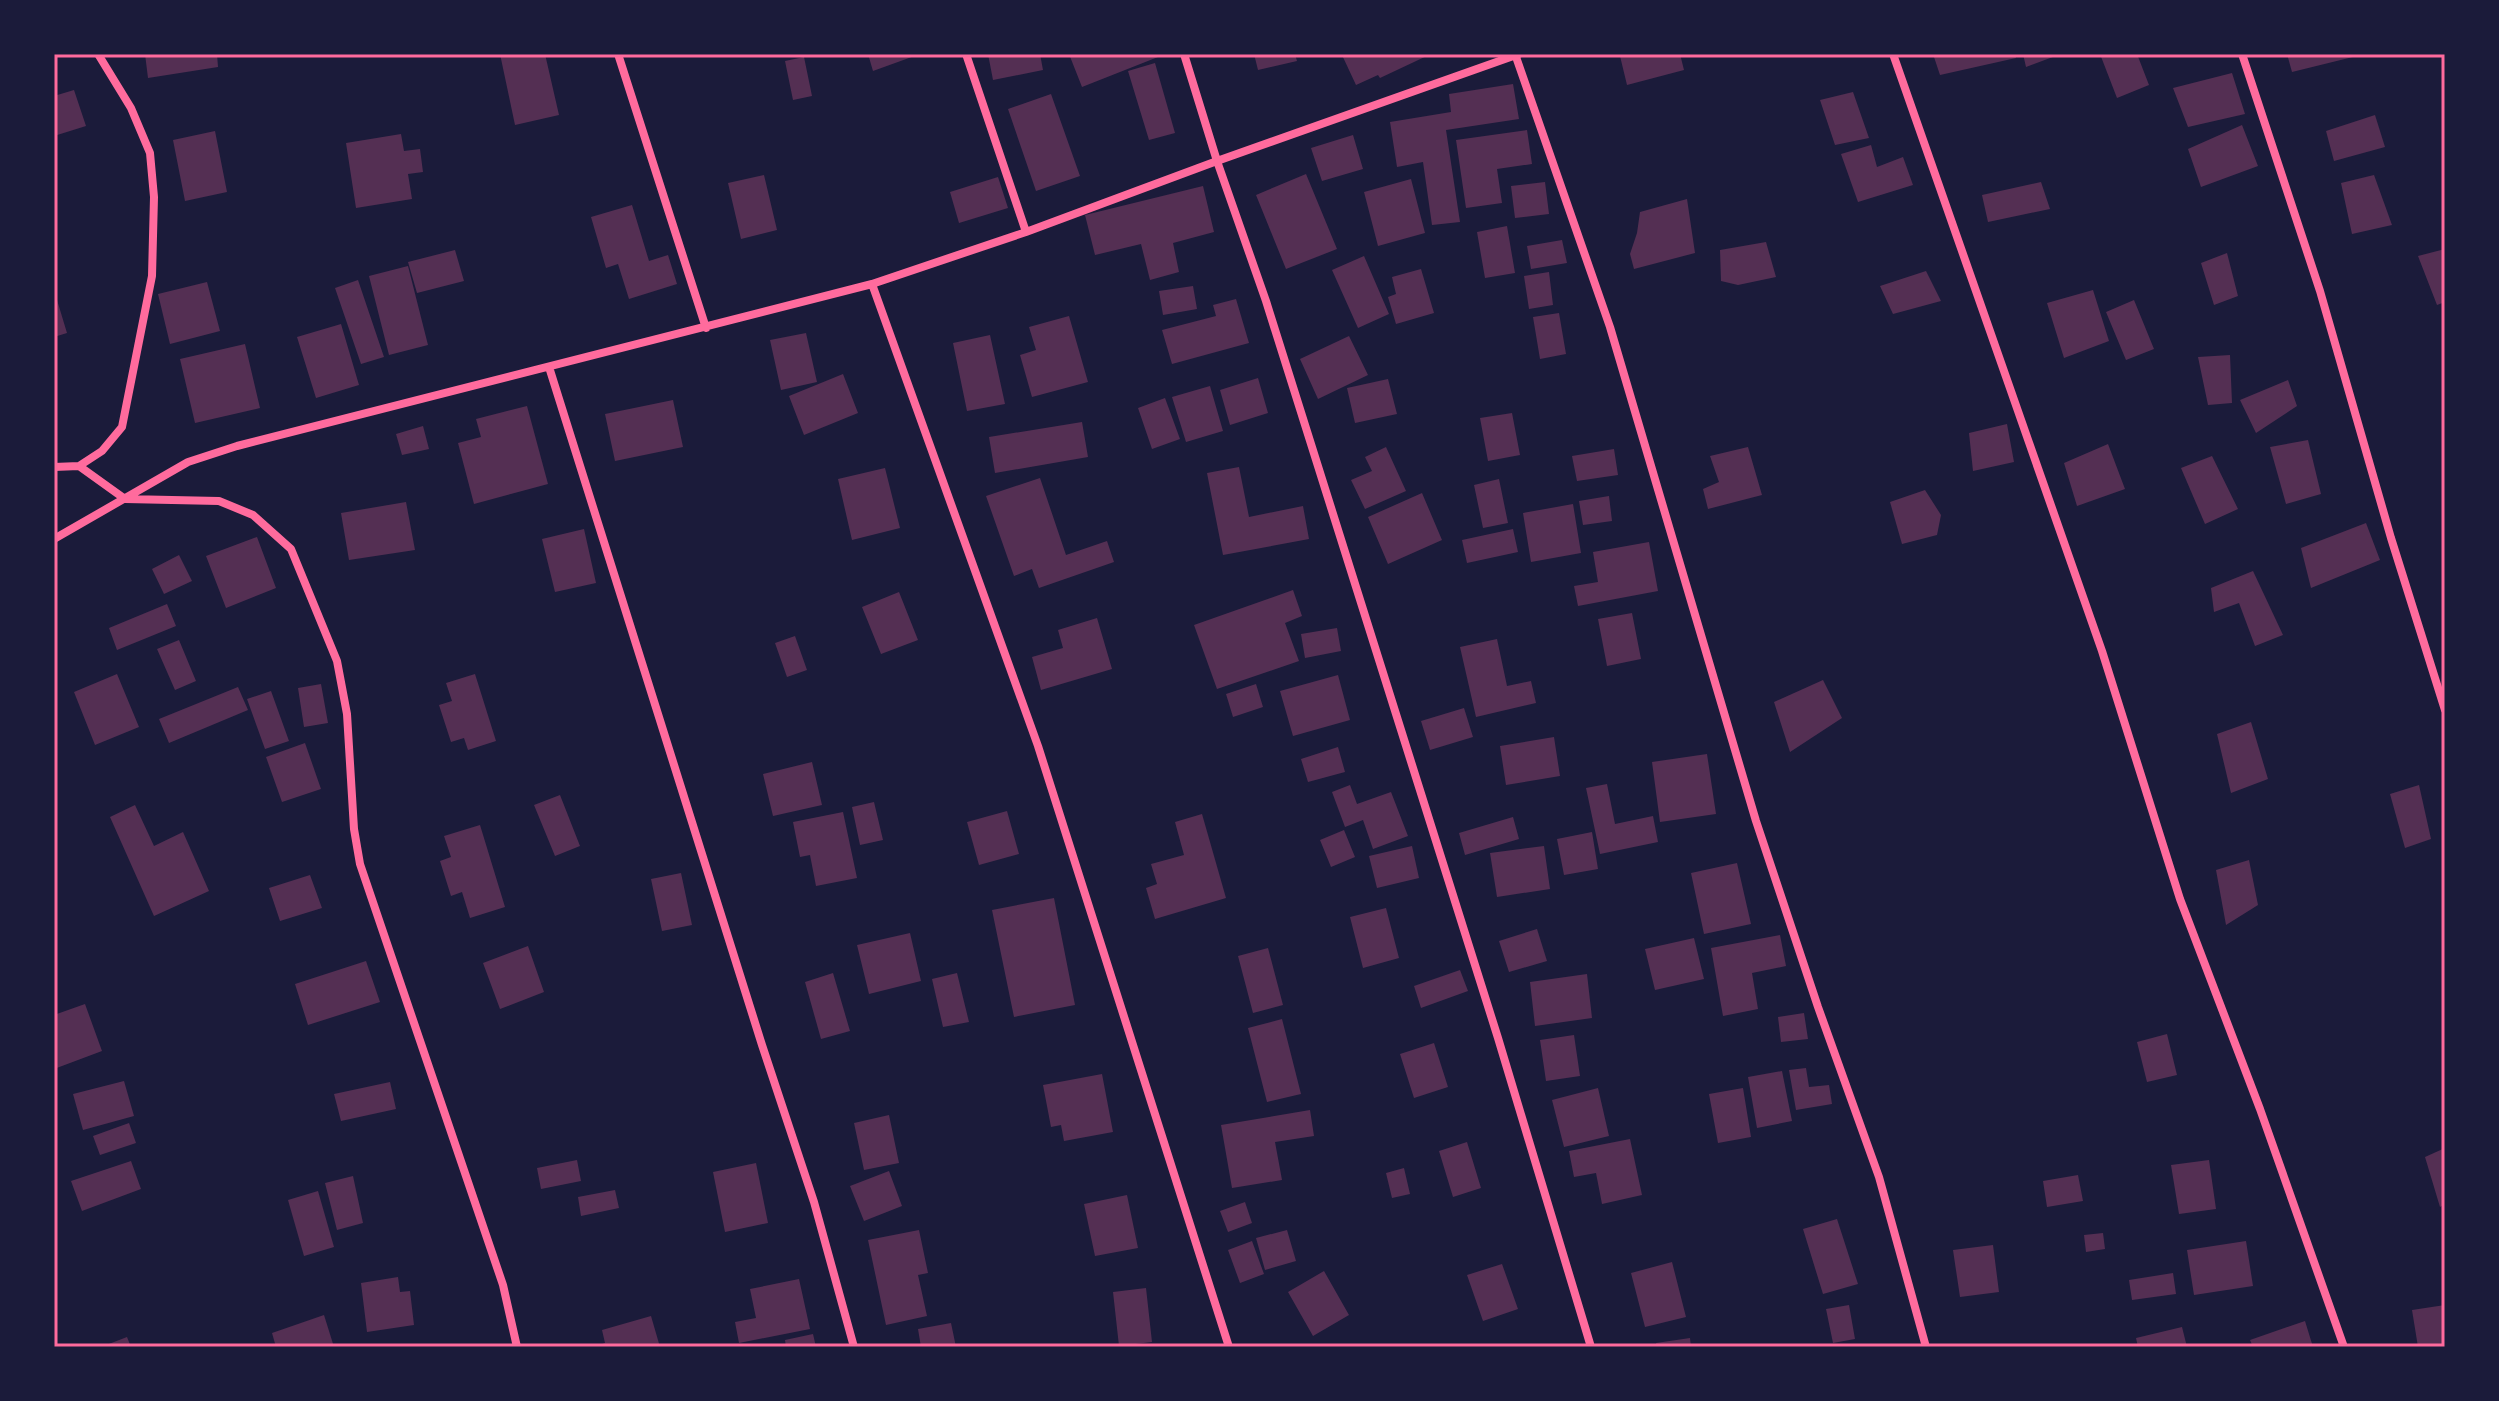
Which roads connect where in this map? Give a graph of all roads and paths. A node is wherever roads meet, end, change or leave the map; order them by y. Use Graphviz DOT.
graph roads {
  1 [pos="98,54"];
  2 [pos="618,54"];
  3 [pos="966,54"];
  4 [pos="1184,54"];
  5 [pos="1517,54"];
  6 [pos="1893,54"];
  7 [pos="2242,54"];
  8 [pos="1217,161"];
  9 [pos="1026,232"];
  10 [pos="872,284"];
  11 [pos="706,328"];
  12 [pos="549,367"];
  13 [pos="79,466"];
  14 [pos="54,467"];
  15 [pos="125,499"];
  16 [pos="54,539"];
  17 [pos="2445,710"];
  18 [pos="517,1347"];
  19 [pos="854,1347"];
  20 [pos="1229,1347"];
  21 [pos="1591,1347"];
  22 [pos="1926,1347"];
  23 [pos="2344,1347"];
  1 -- 13 [label="street"];
  2 -- 11 [label="street"];
  3 -- 9 [label="street"];
  4 -- 8 [label="street"];
  5 -- 8 [label="street"];
  5 -- 22 [label="street"];
  6 -- 23 [label="street"];
  7 -- 17 [label="street"];
  8 -- 9 [label="street"];
  8 -- 21 [label="street"];
  9 -- 10 [label="street"];
  10 -- 11 [label="street"];
  10 -- 20 [label="street"];
  11 -- 12 [label="street"];
  12 -- 15 [label="street"];
  12 -- 19 [label="street"];
  13 -- 14 [label="street"];
  13 -- 15 [label="street"];
  15 -- 16 [label="street"];
  15 -- 18 [label="street"];
}
